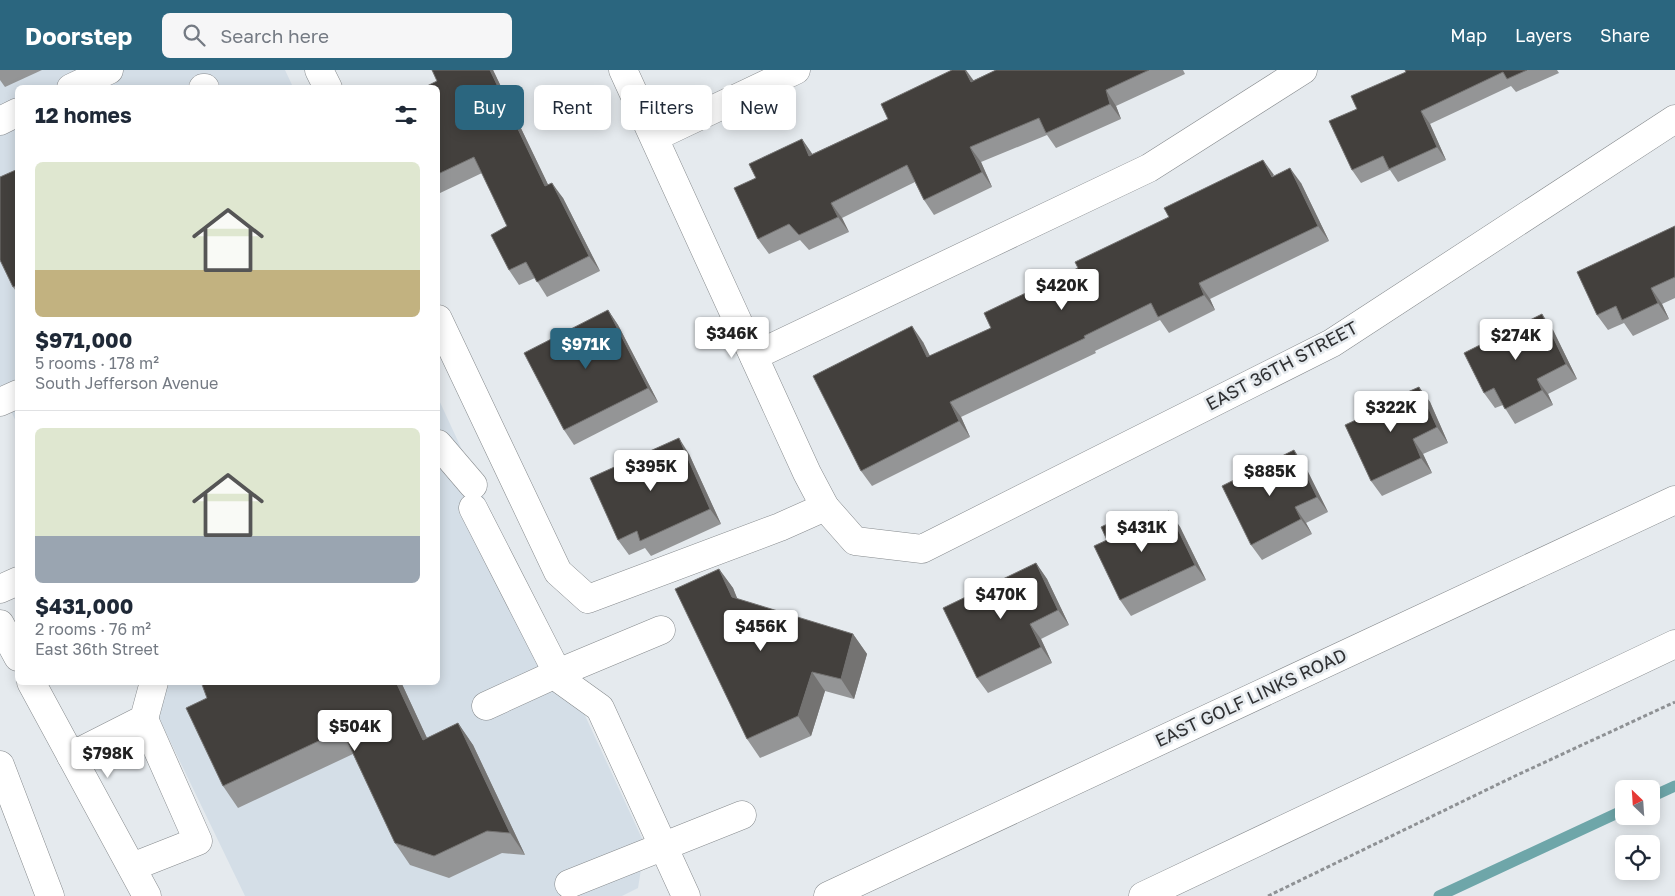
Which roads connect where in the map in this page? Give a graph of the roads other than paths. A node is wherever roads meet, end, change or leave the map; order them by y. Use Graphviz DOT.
graph roads {
  1 [pos="109,70"];
  2 [pos="319,70"];
  3 [pos="624,70"];
  4 [pos="796,70"];
  5 [pos="1303,70"];
  6 [pos="77,85"];
  7 [pos="326,85"];
  8 [pos="15,114"];
  9 [pos="1675,119"];
  10 [pos="0,121"];
  11 [pos="655,137"];
  12 [pos="440,323"];
  13 [pos="754,356"];
  14 [pos="15,395"];
  15 [pos="0,402"];
  16 [pos="440,447"];
  17 [pos="1675,500"];
  18 [pos="825,507"];
  19 [pos="15,582"];
  20 [pos="0,589"];
  21 [pos="0,624"];
  22 [pos="661,630"];
  23 [pos="1675,644"];
  24 [pos="15,652"];
  25 [pos="558,673"];
  26 [pos="33,685"];
  27 [pos="153,685"];
  28 [pos="486,706"];
  29 [pos="144,719"];
  30 [pos="71,756"];
  31 [pos="0,765"];
  32 [pos="742,815"];
  33 [pos="663,847"];
  34 [pos="132,867"];
  35 [pos="568,884"];
  36 [pos="50,896"];
  37 [pos="148,896"];
  38 [pos="686,896"];
  39 [pos="828,896"];
  40 [pos="1143,896"];
  1 -- 6 [label="main road"];
  2 -- 7 [label="main road"];
  3 -- 11 [label="main road"];
  4 -- 11 [label="main road"];
  5 -- 13 [label="main road"];
  8 -- 10 [label="main road"];
  9 -- 18 [label="main road, EAST 36TH STREET"];
  11 -- 13 [label="main road"];
  12 -- 18 [label="main road"];
  13 -- 18 [label="main road"];
  14 -- 15 [label="main road"];
  16 -- 25 [label="main road"];
  17 -- 39 [label="main road, EAST GOLF LINKS ROAD"];
  19 -- 20 [label="main road"];
  21 -- 24 [label="main road"];
  22 -- 25 [label="main road"];
  23 -- 40 [label="main road"];
  25 -- 28 [label="main road"];
  25 -- 33 [label="main road"];
  26 -- 30 [label="main road"];
  27 -- 29 [label="main road"];
  29 -- 30 [label="main road"];
  29 -- 34 [label="main road"];
  30 -- 34 [label="main road"];
  31 -- 36 [label="main road"];
  32 -- 33 [label="main road"];
  33 -- 35 [label="main road"];
  33 -- 38 [label="main road"];
  34 -- 37 [label="main road"];
}
